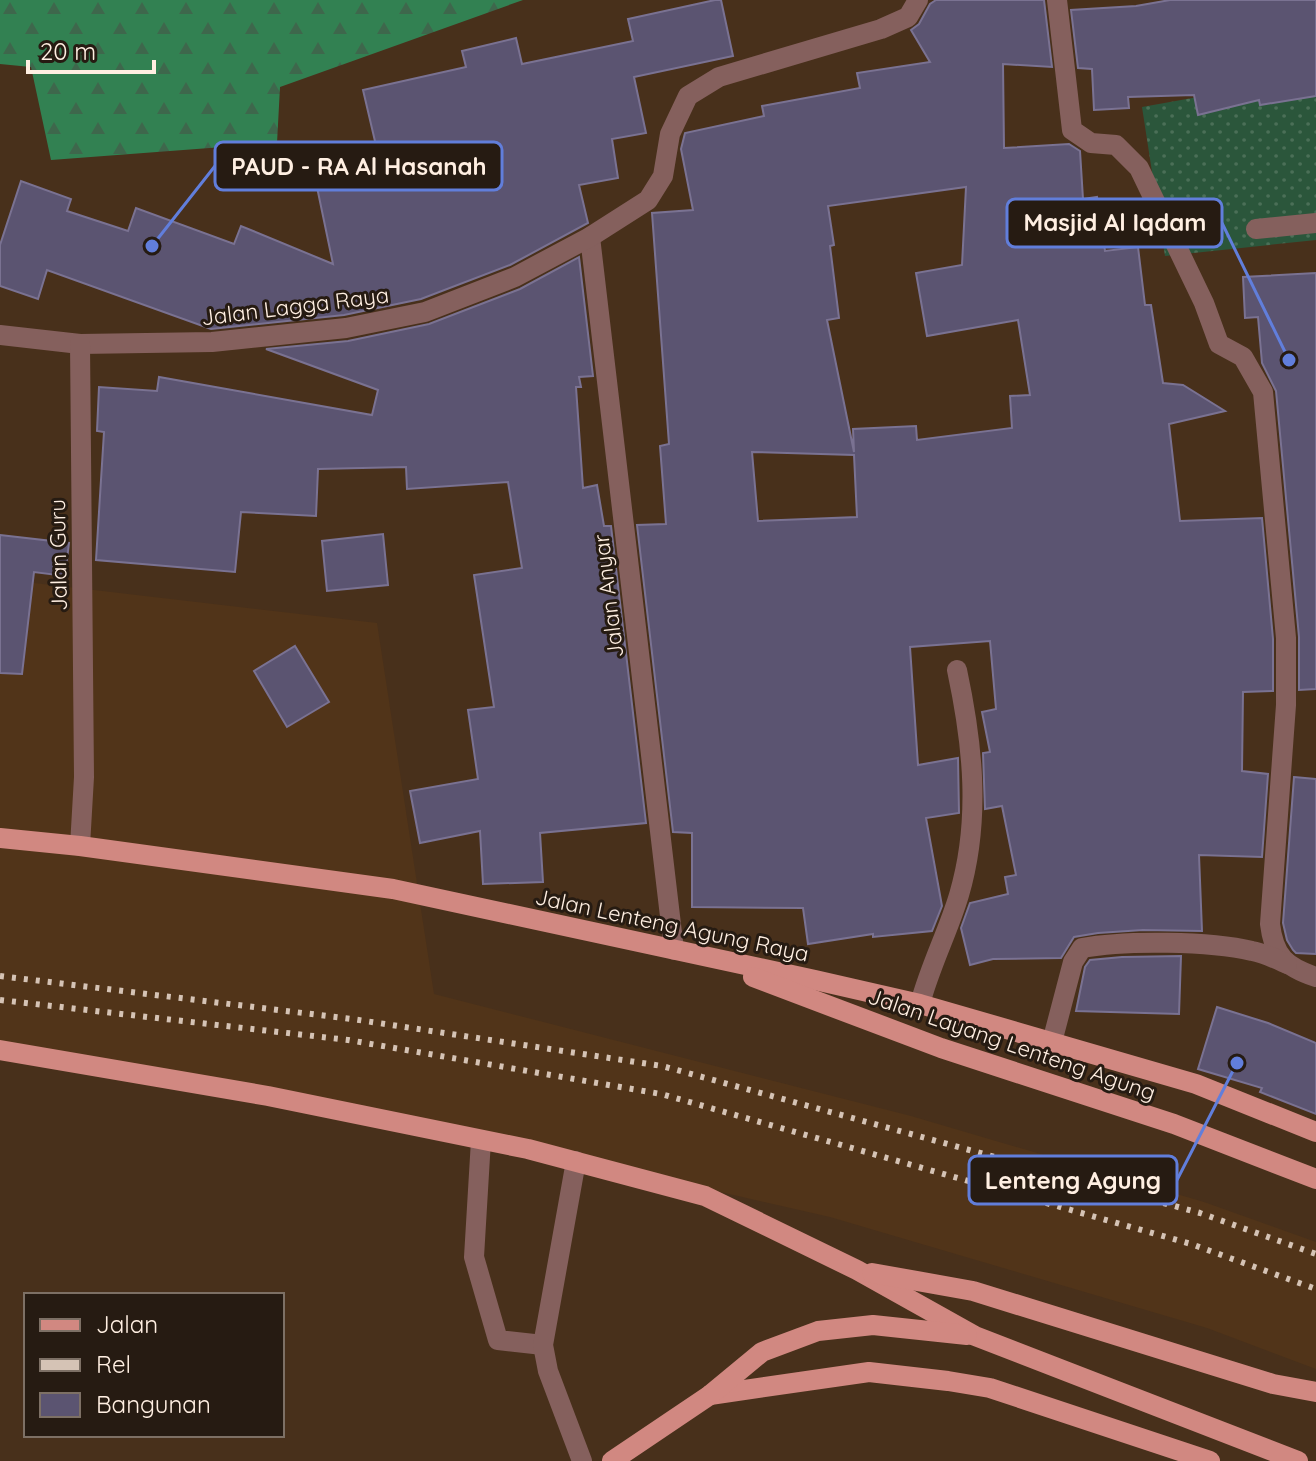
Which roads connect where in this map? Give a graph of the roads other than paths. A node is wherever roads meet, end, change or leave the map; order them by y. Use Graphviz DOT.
graph roads {
  1 [pos="918,0"];
  2 [pos="1057,0"];
  3 [pos="1316,223"];
  4 [pos="1256,229"];
  5 [pos="590,237"];
  6 [pos="0,335"];
  7 [pos="80,344"];
  8 [pos="957,670"];
  9 [pos="0,838"];
  10 [pos="80,846"];
  11 [pos="683,952"];
  12 [pos="1289,965"];
  13 [pos="1316,977"];
  14 [pos="920,1004"];
  15 [pos="1052,1042"];
  16 [pos="0,1050"];
  17 [pos="1316,1132"];
  18 [pos="481,1140"];
  19 [pos="576,1161"];
  20 [pos="1316,1179"];
  21 [pos="857,1270"];
  22 [pos="975,1336"];
  23 [pos="543,1345"];
  24 [pos="1316,1392"];
  25 [pos="710,1395"];
  26 [pos="620,1459"];
  27 [pos="582,1461"];
  28 [pos="1210,1461"];
  29 [pos="1298,1461"];
  1 -- 5 [label="street, Jalan Lagga Raya"];
  2 -- 12 [label="street"];
  3 -- 4 [label="street"];
  5 -- 7 [label="street, Jalan Lagga Raya"];
  5 -- 11 [label="street, Jalan Anyar"];
  6 -- 7 [label="street"];
  7 -- 10 [label="street, Jalan Guru"];
  8 -- 14 [label="street"];
  9 -- 10 [label="main road, Jalan Lenteng Agung Raya"];
  10 -- 11 [label="main road, Jalan Lenteng Agung Raya"];
  11 -- 14 [label="main road, Jalan Lenteng Agung Raya"];
  11 -- 20 [label="main road, Jalan Layang Lenteng Agung"];
  12 -- 13 [label="street"];
  12 -- 15 [label="street"];
  14 -- 15 [label="main road, Jalan Lenteng Agung Raya"];
  15 -- 17 [label="main road, Jalan Lenteng Agung Raya"];
  16 -- 18 [label="main road"];
  18 -- 19 [label="main road"];
  18 -- 23 [label="street"];
  19 -- 21 [label="main road"];
  19 -- 23 [label="street"];
  21 -- 22 [label="main road"];
  21 -- 24 [label="main road"];
  22 -- 25 [label="main road"];
  22 -- 29 [label="main road"];
  23 -- 27 [label="street"];
  25 -- 26 [label="main road"];
  25 -- 28 [label="main road"];
}
